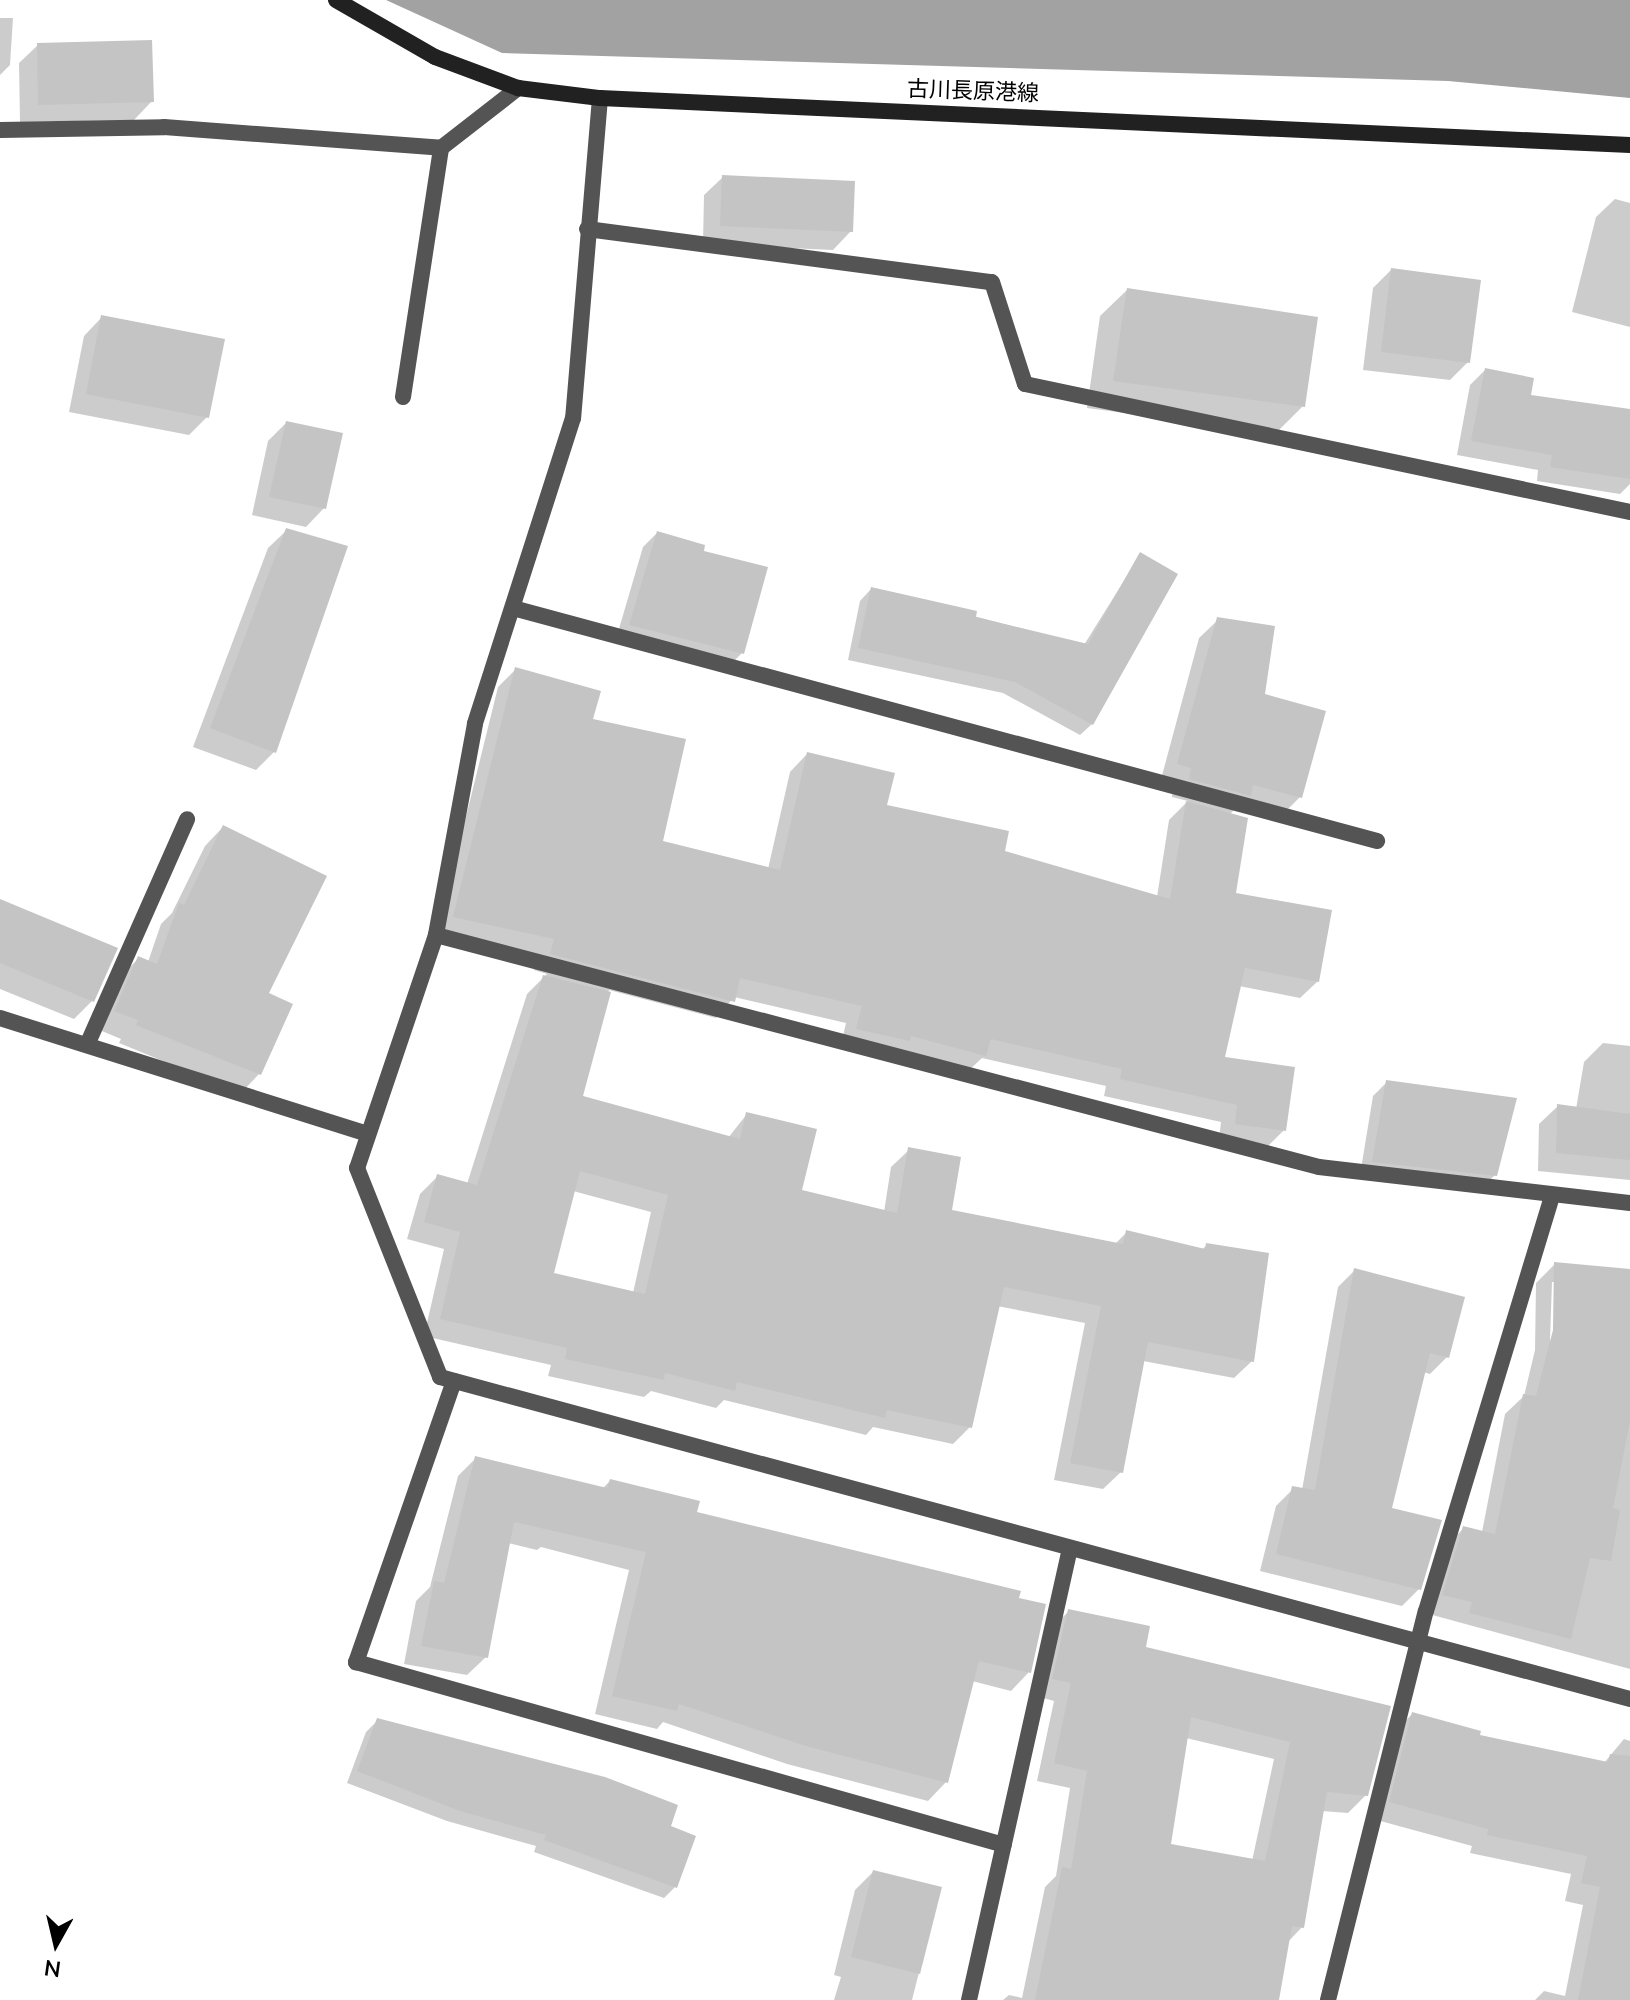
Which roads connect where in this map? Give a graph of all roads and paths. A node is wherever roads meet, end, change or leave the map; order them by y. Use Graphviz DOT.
graph roads {
  1 [pos="336,0"];
  2 [pos="518,88"];
  3 [pos="600,98"];
  4 [pos="0,130"];
  5 [pos="1630,145"];
  6 [pos="441,148"];
  7 [pos="587,229"];
  8 [pos="403,397"];
  9 [pos="1630,512"];
  10 [pos="513,608"];
  11 [pos="187,819"];
  12 [pos="1377,841"];
  13 [pos="436,935"];
  14 [pos="0,1018"];
  15 [pos="87,1045"];
  16 [pos="368,1134"];
  17 [pos="1552,1195"];
  18 [pos="1630,1203"];
  19 [pos="454,1381"];
  20 [pos="1070,1549"];
  21 [pos="1418,1644"];
  22 [pos="1630,1699"];
  23 [pos="1004,1845"];
  24 [pos="969,2000"];
  25 [pos="1328,2000"];
  1 -- 2 [label="main road, 古川長原港線"];
  2 -- 3 [label="main road, 古川長原港線"];
  2 -- 6 [label="street"];
  3 -- 5 [label="main road, 古川長原港線"];
  3 -- 7 [label="street"];
  4 -- 6 [label="street"];
  6 -- 8 [label="street"];
  7 -- 9 [label="street"];
  7 -- 10 [label="street"];
  10 -- 12 [label="street"];
  10 -- 13 [label="street"];
  11 -- 15 [label="street"];
  13 -- 16 [label="street"];
  13 -- 17 [label="street"];
  14 -- 15 [label="street"];
  15 -- 16 [label="street"];
  16 -- 19 [label="street"];
  17 -- 18 [label="street"];
  17 -- 21 [label="street"];
  19 -- 20 [label="street"];
  19 -- 23 [label="street"];
  20 -- 21 [label="street"];
  20 -- 23 [label="street"];
  21 -- 22 [label="street"];
  21 -- 25 [label="street"];
  23 -- 24 [label="street"];
}
